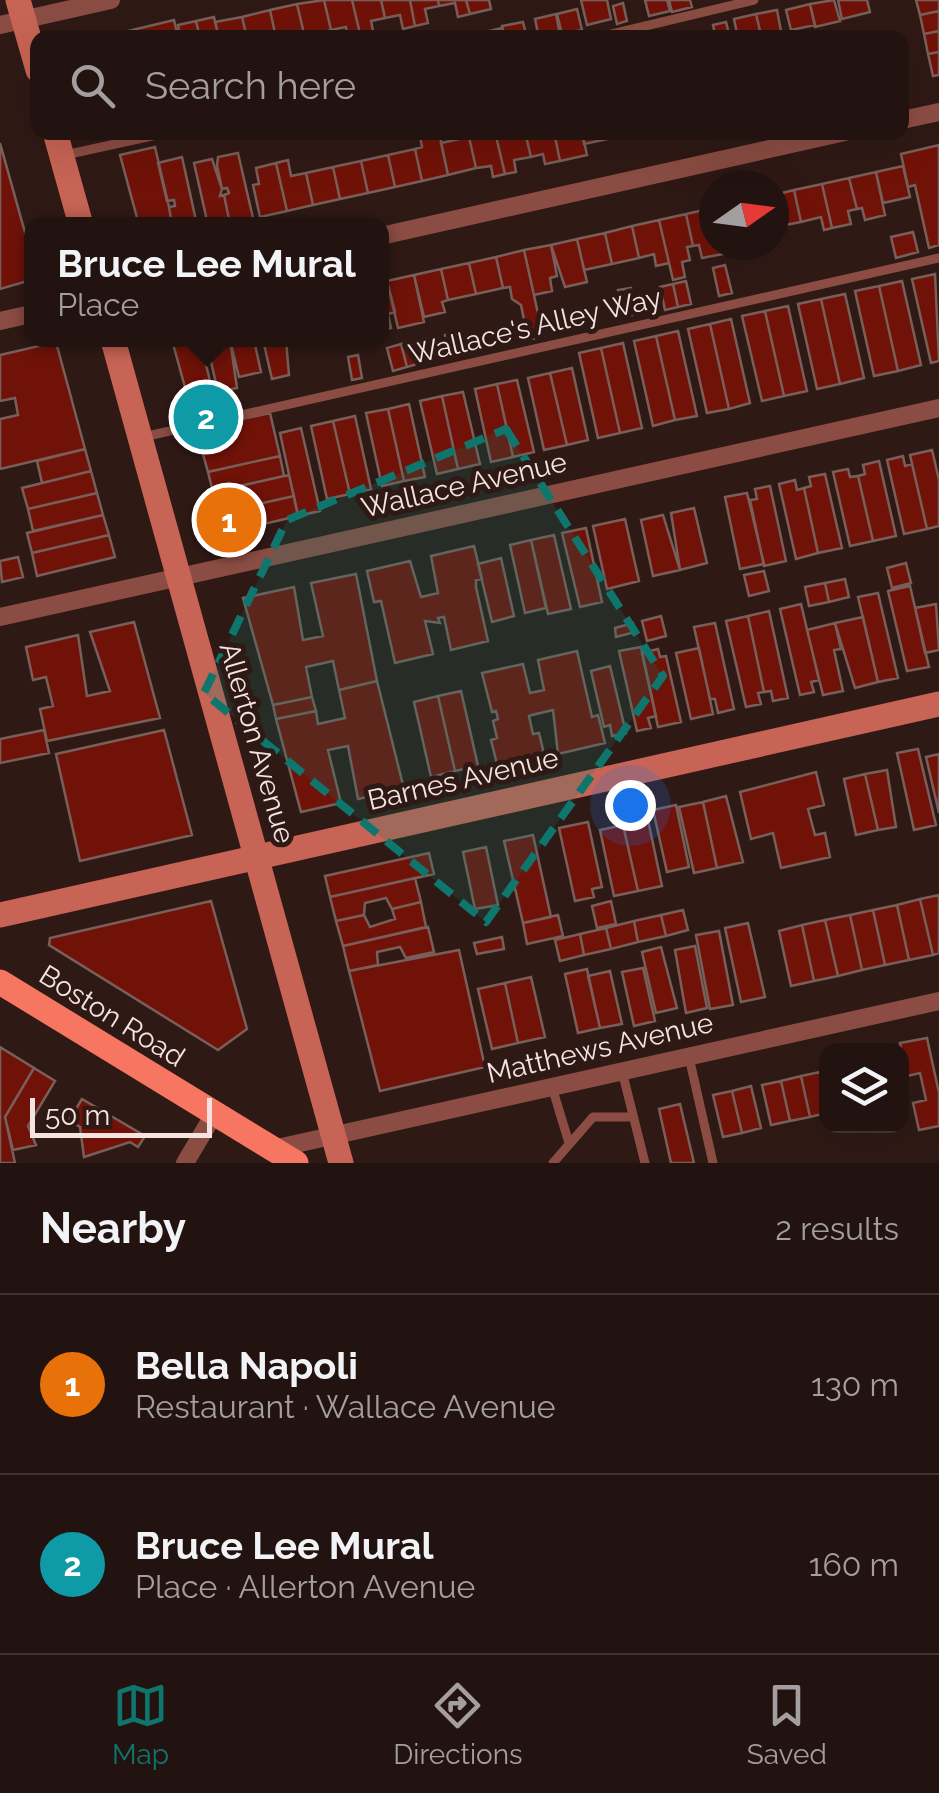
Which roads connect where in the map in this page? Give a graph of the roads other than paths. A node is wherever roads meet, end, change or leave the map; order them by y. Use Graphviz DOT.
graph roads {
  1 [pos="112,0"];
  2 [pos="754,0"];
  3 [pos="14,15"];
  4 [pos="629,30"];
  5 [pos="30,52"];
  6 [pos="939,112"];
  7 [pos="909,118"];
  8 [pos="95,140"];
  9 [pos="809,140"];
  10 [pos="58,144"];
  11 [pos="78,217"];
  12 [pos="389,234"];
  13 [pos="939,258"];
  14 [pos="115,347"];
  15 [pos="939,408"];
  16 [pos="140,437"];
  17 [pos="179,577"];
  18 [pos="0,617"];
  19 [pos="939,704"];
  20 [pos="257,856"];
  21 [pos="0,915"];
  22 [pos="0,982"];
  23 [pos="939,1000"];
  24 [pos="689,1056"];
  25 [pos="622,1072"];
  26 [pos="552,1087"];
  27 [pos="214,1114"];
  28 [pos="632,1117"];
  29 [pos="334,1136"];
  30 [pos="569,1143"];
  31 [pos="273,1156"];
  32 [pos="184,1163"];
  33 [pos="296,1163"];
  34 [pos="341,1163"];
  35 [pos="553,1163"];
  36 [pos="645,1163"];
  37 [pos="714,1163"];
  1 -- 3 [label="street"];
  2 -- 4 [label="lane"];
  3 -- 5 [label="main road"];
  6 -- 7 [label="street"];
  8 -- 10 [label="lane"];
  9 -- 12 [label="street"];
  10 -- 11 [label="main road"];
  13 -- 16 [label="lane, Wallace's Alley Way"];
  14 -- 16 [label="main road, Allerton Avenue"];
  15 -- 17 [label="street, Wallace Avenue"];
  16 -- 17 [label="main road, Allerton Avenue"];
  17 -- 18 [label="street, Wallace Avenue"];
  17 -- 20 [label="main road, Allerton Avenue"];
  19 -- 20 [label="main road, Barnes Avenue"];
  20 -- 21 [label="main road, Barnes Avenue"];
  20 -- 29 [label="main road, Allerton Avenue"];
  22 -- 27 [label="main road, Boston Road"];
  23 -- 24 [label="street, Matthews Avenue"];
  24 -- 25 [label="street, Matthews Avenue"];
  24 -- 37 [label="lane"];
  25 -- 26 [label="street, Matthews Avenue"];
  25 -- 28 [label="lane"];
  26 -- 29 [label="street, Matthews Avenue"];
  26 -- 30 [label="lane"];
  27 -- 31 [label="main road, Boston Road"];
  27 -- 32 [label="street"];
  28 -- 30 [label="lane"];
  28 -- 36 [label="lane"];
  29 -- 31 [label="street, Matthews Avenue"];
  29 -- 34 [label="main road, Allerton Avenue"];
  30 -- 35 [label="lane"];
  31 -- 33 [label="main road, Boston Road"];
}
